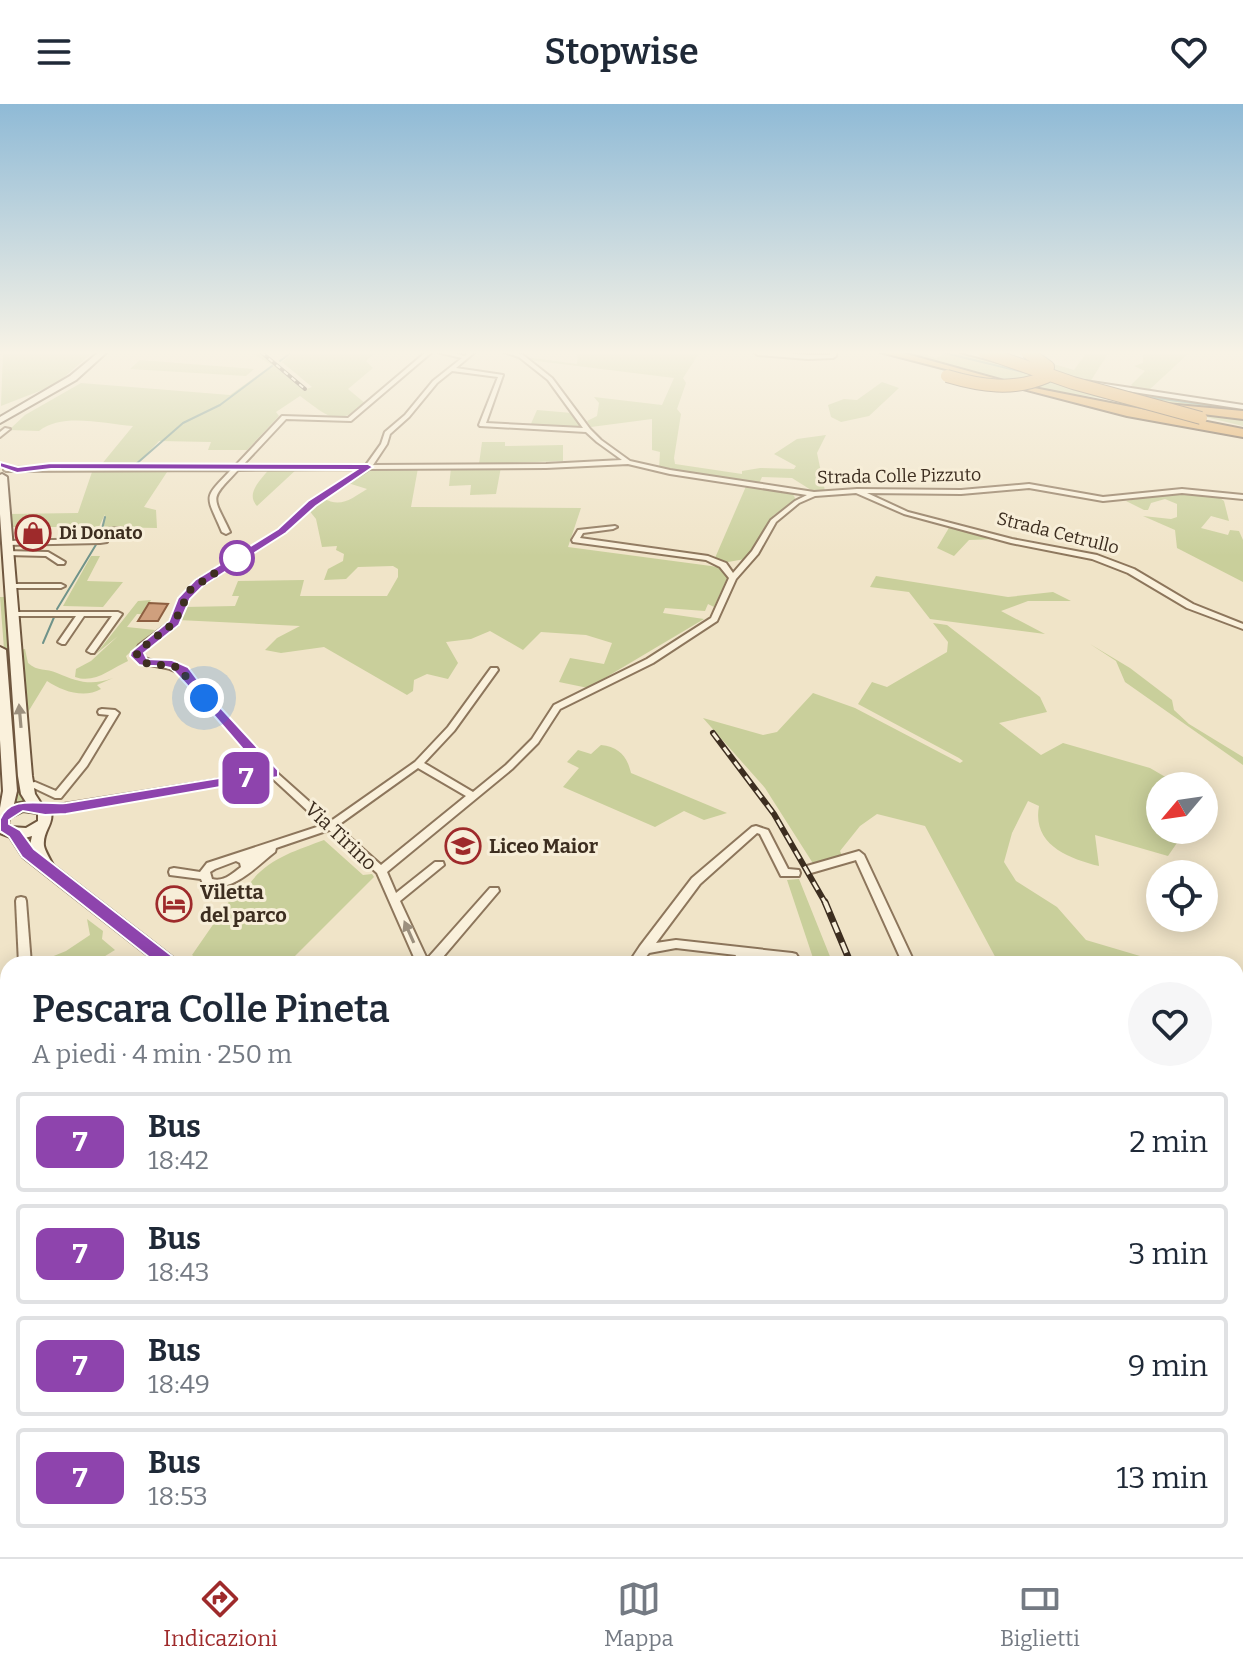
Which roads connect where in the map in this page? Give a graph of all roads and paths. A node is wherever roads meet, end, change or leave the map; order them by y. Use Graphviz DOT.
graph roads {
  1 [pos="281,420"];
  2 [pos="400,420"];
  3 [pos="484,420"];
  4 [pos="580,420"];
  5 [pos="1180,420"];
  6 [pos="1207,420"];
  7 [pos="7,429"];
  8 [pos="588,430"];
  9 [pos="1243,430"];
  10 [pos="0,435"];
  11 [pos="628,462"];
  12 [pos="236,467"];
  13 [pos="368,467"];
  14 [pos="3,471"];
  15 [pos="857,491"];
  16 [pos="814,494"];
  17 [pos="1243,497"];
  18 [pos="613,527"];
  19 [pos="122,530"];
  20 [pos="226,532"];
  21 [pos="6,548"];
  22 [pos="745,561"];
  23 [pos="61,562"];
  24 [pos="723,565"];
  25 [pos="733,578"];
  26 [pos="11,585"];
  27 [pos="61,586"];
  28 [pos="6,601"];
  29 [pos="82,614"];
  30 [pos="1243,627"];
  31 [pos="62,642"];
  32 [pos="0,650"];
  33 [pos="91,651"];
  34 [pos="494,670"];
  35 [pos="102,712"];
  36 [pos="418,764"];
  37 [pos="273,774"];
  38 [pos="27,786"];
  39 [pos="455,786"];
  40 [pos="58,796"];
  41 [pos="473,796"];
  42 [pos="78,802"];
  43 [pos="462,805"];
  44 [pos="41,808"];
  45 [pos="5,823"];
  46 [pos="331,826"];
  47 [pos="41,827"];
  48 [pos="279,843"];
  49 [pos="238,858"];
  50 [pos="439,865"];
  51 [pos="46,866"];
  52 [pos="247,868"];
  53 [pos="811,869"];
  54 [pos="381,871"];
  55 [pos="174,872"];
  56 [pos="791,874"];
  57 [pos="204,876"];
  58 [pos="494,891"];
  59 [pos="395,899"];
  60 [pos="21,901"];
  61 [pos="644,949"];
  62 [pos="744,951"];
  63 [pos="24,956"];
  64 [pos="160,956"];
  65 [pos="421,956"];
  66 [pos="437,956"];
  67 [pos="639,956"];
  68 [pos="742,956"];
  69 [pos="784,956"];
  70 [pos="905,956"];
  1 -- 12 [label="street"];
  2 -- 13 [label="street"];
  3 -- 8 [label="street"];
  4 -- 8 [label="street, Strada Colle Pizzuto"];
  5 -- 9 [label="highway"];
  6 -- 9 [label="highway, bridge"];
  7 -- 10 [label="street"];
  8 -- 11 [label="street, Strada Colle Pizzuto"];
  11 -- 13 [label="street"];
  11 -- 16 [label="street, Strada Colle Pizzuto"];
  12 -- 13 [label="street"];
  12 -- 14 [label="street"];
  12 -- 20 [label="street"];
  13 -- 37 [label="street, Via Tirino"];
  14 -- 21 [label="main road"];
  15 -- 16 [label="street, Strada Colle Pizzuto"];
  15 -- 17 [label="street, Strada Colle Pizzuto"];
  15 -- 30 [label="street, Strada Cetrullo"];
  16 -- 22 [label="street"];
  18 -- 24 [label="street"];
  19 -- 21 [label="street"];
  21 -- 23 [label="street"];
  21 -- 26 [label="main road"];
  22 -- 24 [label="street"];
  22 -- 25 [label="street"];
  24 -- 25 [label="street"];
  25 -- 41 [label="street"];
  26 -- 27 [label="street"];
  26 -- 28 [label="main road"];
  28 -- 29 [label="street"];
  38 -- 28 [label="main road, one-way"];
  29 -- 31 [label="street"];
  29 -- 33 [label="street"];
  32 -- 45 [label="main road"];
  34 -- 36 [label="street"];
  35 -- 40 [label="street"];
  36 -- 39 [label="street"];
  36 -- 46 [label="street"];
  37 -- 44 [label="street"];
  37 -- 46 [label="street, Via Tirino"];
  38 -- 40 [label="street"];
  38 -- 44 [label="main road"];
  39 -- 41 [label="street"];
  39 -- 43 [label="street"];
  40 -- 42 [label="street"];
  41 -- 43 [label="street"];
  43 -- 54 [label="street"];
  44 -- 45 [label="main road"];
  44 -- 47 [label="main road"];
  45 -- 47 [label="main road"];
  45 -- 51 [label="main road"];
  46 -- 48 [label="street"];
  46 -- 54 [label="street, Via Tirino"];
  47 -- 51 [label="main road"];
  48 -- 49 [label="street"];
  48 -- 52 [label="street"];
  49 -- 52 [label="street"];
  49 -- 57 [label="street"];
  50 -- 59 [label="street"];
  51 -- 64 [label="main road"];
  52 -- 57 [label="street"];
  53 -- 70 [label="street"];
  54 -- 59 [label="street, Via Tirino"];
  55 -- 57 [label="street"];
  56 -- 61 [label="street"];
  58 -- 66 [label="street, Via Tirino"];
  65 -- 59 [label="street, Via Tirino, one-way"];
  60 -- 63 [label="street"];
  61 -- 62 [label="street"];
  61 -- 67 [label="street"];
  62 -- 68 [label="street"];
  62 -- 69 [label="street"];
}
